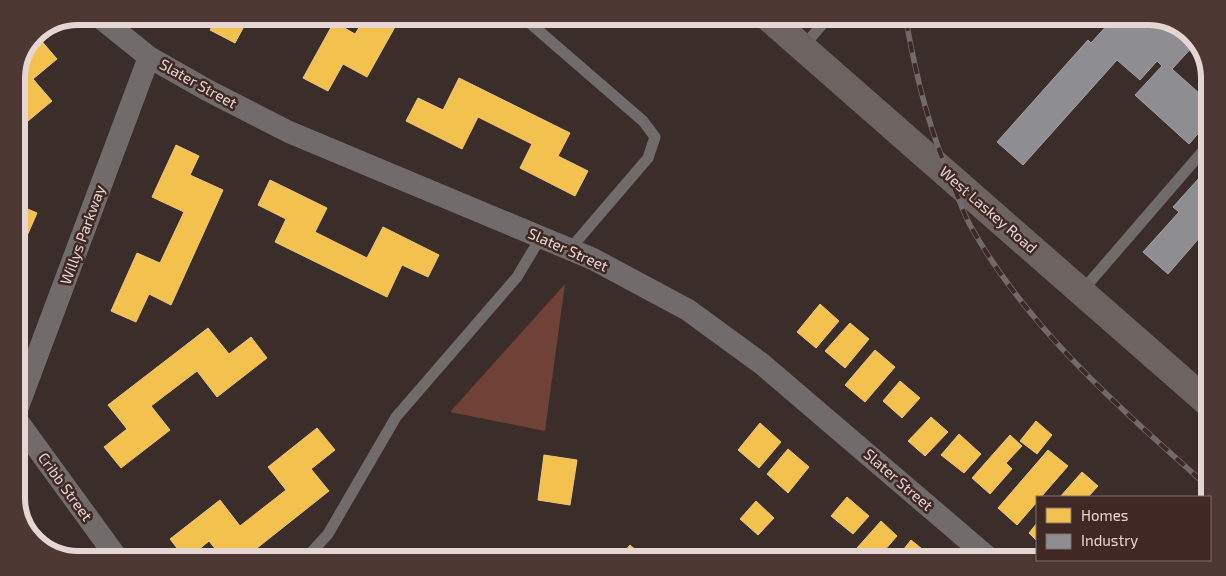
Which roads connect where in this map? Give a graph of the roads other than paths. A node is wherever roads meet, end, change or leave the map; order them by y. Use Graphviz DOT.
graph roads {
  1 [pos="109,25"];
  2 [pos="532,25"];
  3 [pos="777,25"];
  4 [pos="822,25"];
  5 [pos="803,48"];
  6 [pos="149,57"];
  7 [pos="1201,153"];
  8 [pos="541,237"];
  9 [pos="570,249"];
  10 [pos="1082,291"];
  11 [pos="1196,384"];
  12 [pos="25,388"];
  13 [pos="25,431"];
  14 [pos="112,551"];
  15 [pos="313,551"];
  16 [pos="981,551"];
  1 -- 6 [label="street, Slater Street"];
  2 -- 9 [label="lane"];
  3 -- 5 [label="main road, West Laskey Road"];
  4 -- 5 [label="lane"];
  5 -- 10 [label="main road, West Laskey Road"];
  6 -- 8 [label="street, Slater Street"];
  6 -- 12 [label="street, Willys Parkway"];
  7 -- 10 [label="lane"];
  8 -- 9 [label="street, Slater Street"];
  8 -- 15 [label="lane"];
  9 -- 16 [label="street, Slater Street"];
  10 -- 11 [label="main road, West Laskey Road"];
  13 -- 14 [label="street, Cribb Street"];
}
